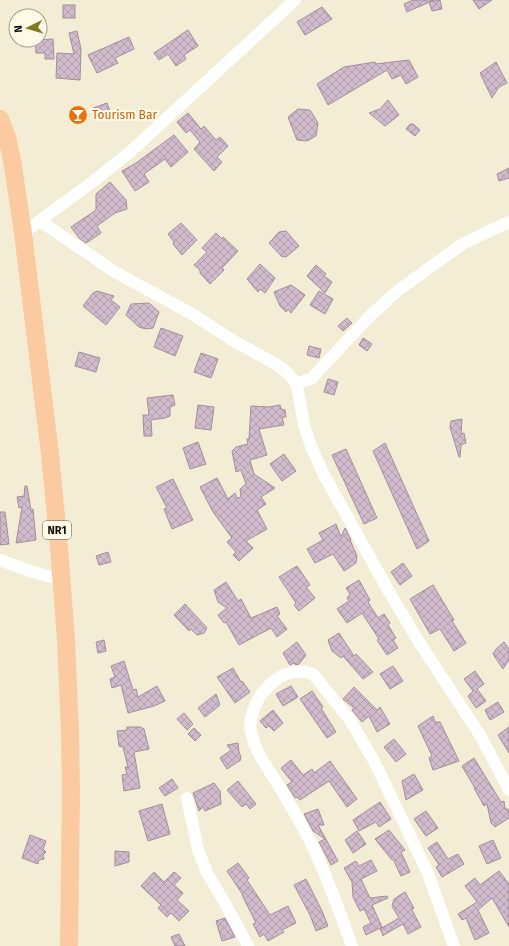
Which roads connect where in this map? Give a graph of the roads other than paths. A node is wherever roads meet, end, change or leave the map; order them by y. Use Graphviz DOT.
graph roads {
  1 [pos="295,0"];
  2 [pos="0,119"];
  3 [pos="40,221"];
  4 [pos="509,222"];
  5 [pos="23,233"];
  6 [pos="295,382"];
  7 [pos="0,560"];
  8 [pos="62,580"];
  9 [pos="509,790"];
  10 [pos="187,798"];
  11 [pos="69,946"];
  12 [pos="248,946"];
  13 [pos="352,946"];
  14 [pos="454,946"];
  1 -- 3 [label="street"];
  2 -- 5 [label="highway, NR1"];
  3 -- 5 [label="street"];
  3 -- 6 [label="street"];
  4 -- 6 [label="street"];
  5 -- 8 [label="highway, NR1"];
  6 -- 9 [label="street"];
  7 -- 8 [label="street"];
  8 -- 11 [label="highway, NR1"];
  10 -- 12 [label="street"];
  13 -- 14 [label="street"];
}
